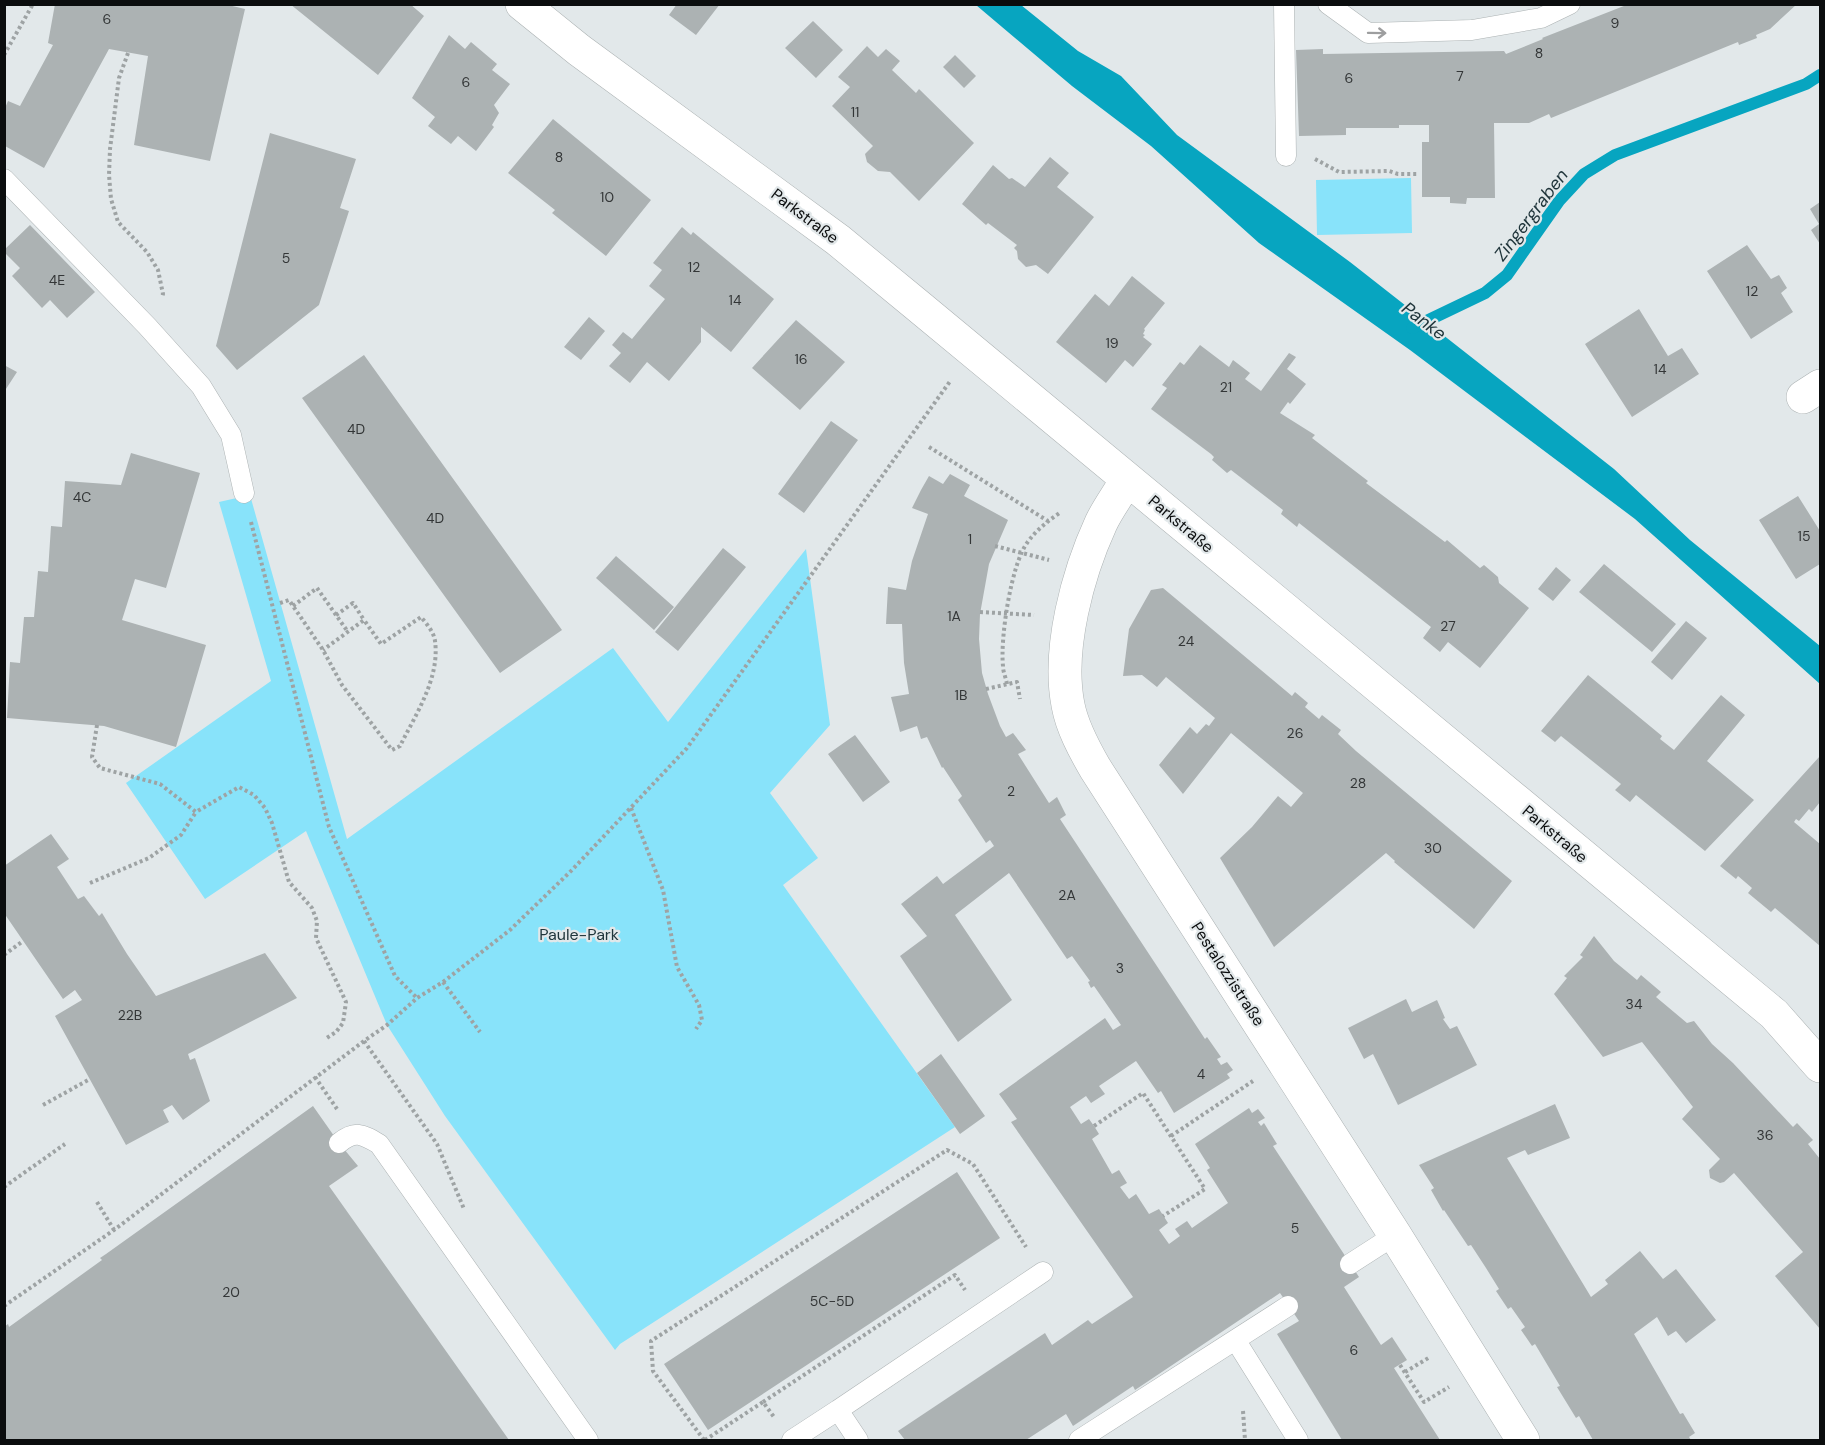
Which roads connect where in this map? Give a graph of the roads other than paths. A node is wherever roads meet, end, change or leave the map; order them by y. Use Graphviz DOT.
graph roads {
  1 [pos="522,4"];
  2 [pos="1284,4"];
  3 [pos="1328,4"];
  4 [pos="1570,4"];
  5 [pos="1286,156"];
  6 [pos="4,179"];
  7 [pos="1127,479"];
  8 [pos="244,493"];
  9 [pos="1821,1066"];
  10 [pos="346,1138"];
  11 [pos="1395,1235"];
  12 [pos="1350,1264"];
  13 [pos="1043,1272"];
  14 [pos="1288,1306"];
  15 [pos="1236,1341"];
  16 [pos="837,1410"];
  17 [pos="588,1440"];
  18 [pos="792,1440"];
  19 [pos="858,1440"];
  20 [pos="1079,1440"];
  21 [pos="1298,1440"];
  22 [pos="1523,1440"];
  1 -- 7 [label="street, Parkstraße"];
  2 -- 5 [label="lane"];
  3 -- 4 [label="lane, one-way"];
  6 -- 8 [label="lane"];
  7 -- 9 [label="street, Parkstraße"];
  7 -- 11 [label="street, Pestalozzistraße"];
  10 -- 17 [label="lane"];
  11 -- 12 [label="lane"];
  11 -- 22 [label="street, Pestalozzistraße"];
  13 -- 16 [label="lane"];
  14 -- 15 [label="lane"];
  15 -- 20 [label="lane"];
  15 -- 21 [label="lane"];
  16 -- 18 [label="lane"];
  16 -- 19 [label="lane"];
}
